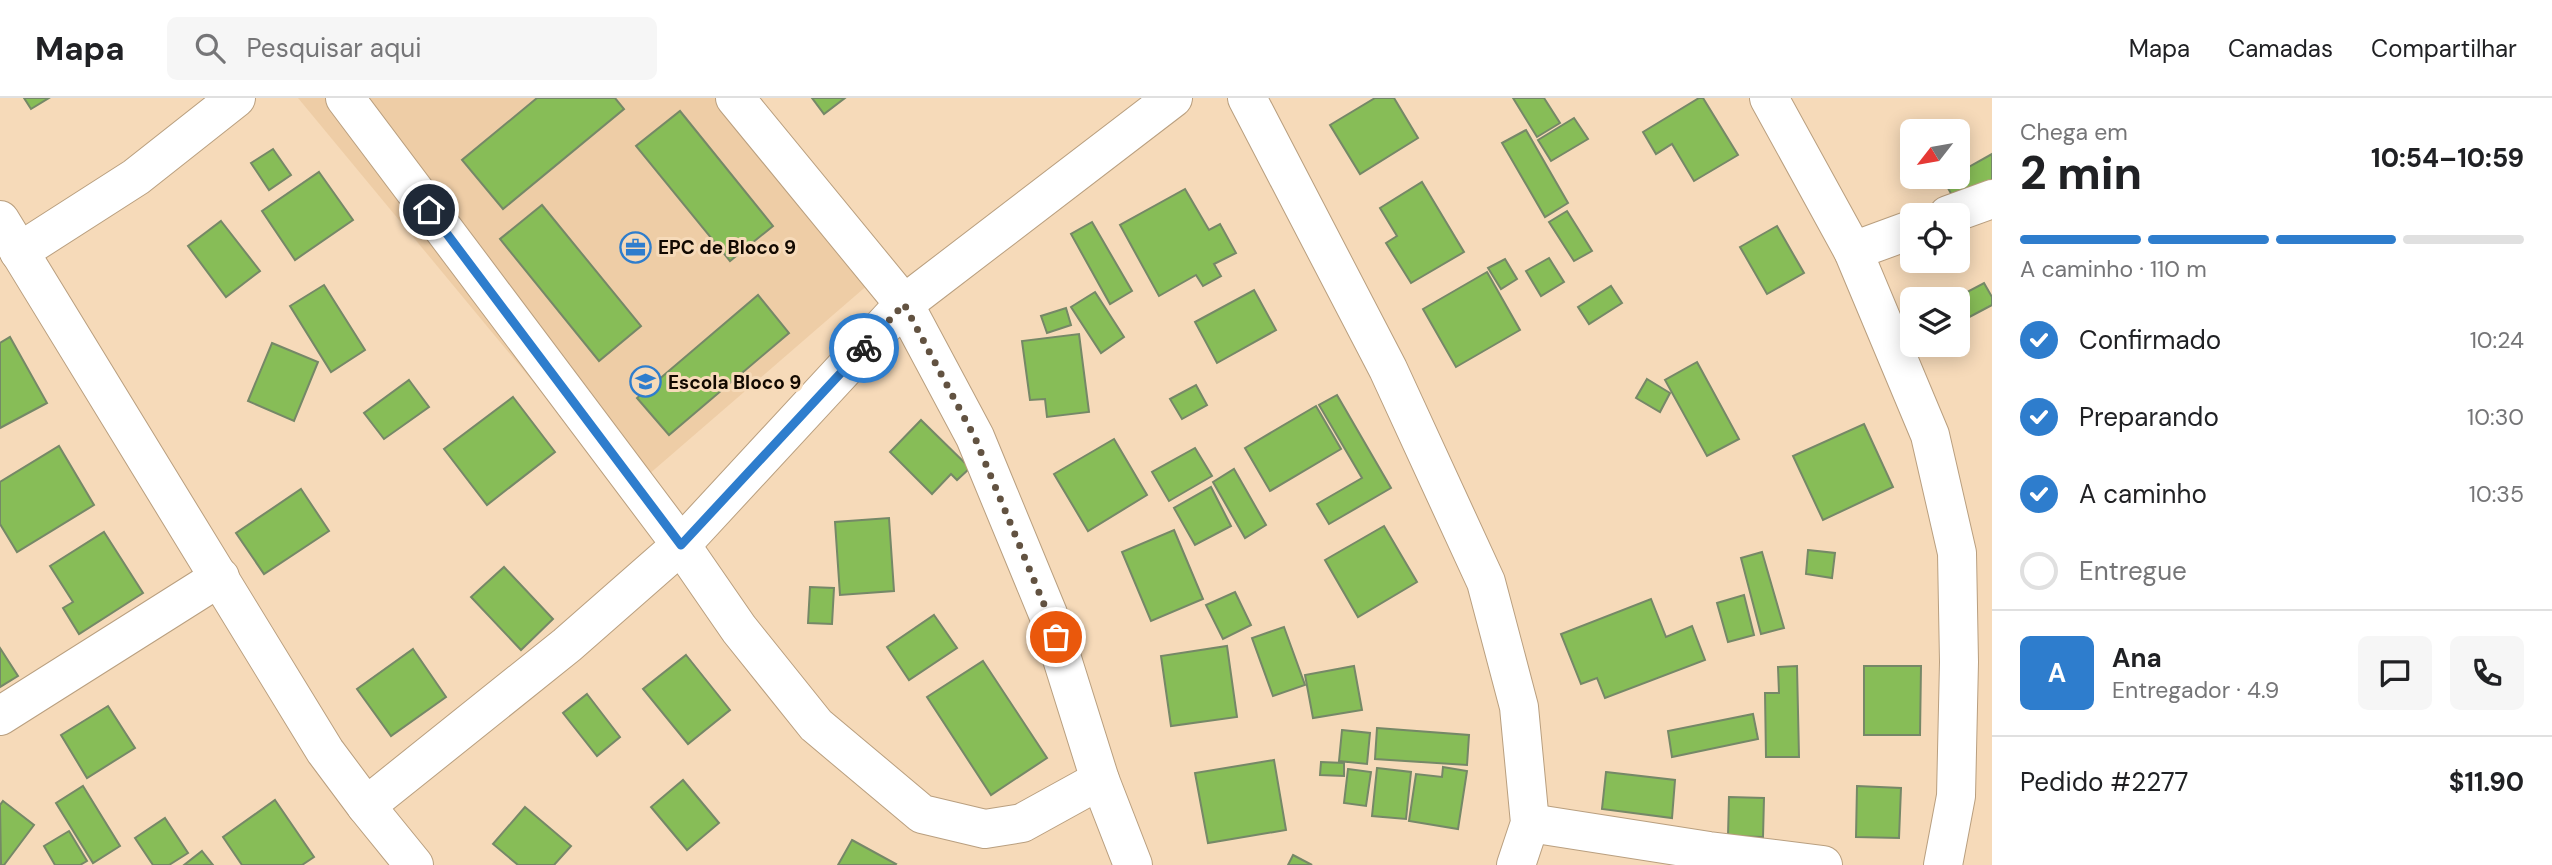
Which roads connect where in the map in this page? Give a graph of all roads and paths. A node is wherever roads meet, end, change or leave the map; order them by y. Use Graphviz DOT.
graph roads {
  1 [pos="236,98"];
  2 [pos="345,98"];
  3 [pos="735,98"];
  4 [pos="1172,98"];
  5 [pos="1247,98"];
  6 [pos="1769,98"];
  7 [pos="1992,199"];
  8 [pos="1970,207"];
  9 [pos="0,220"];
  10 [pos="1900,234"];
  11 [pos="1853,251"];
  12 [pos="19,252"];
  13 [pos="904,304"];
  14 [pos="681,545"];
  15 [pos="220,577"];
  16 [pos="0,716"];
  17 [pos="1100,780"];
  18 [pos="366,806"];
  19 [pos="1530,823"];
  20 [pos="414,865"];
  21 [pos="1133,865"];
  22 [pos="1516,865"];
  23 [pos="1823,865"];
  24 [pos="1943,865"];
  1 -- 12 [label="street"];
  2 -- 14 [label="street"];
  3 -- 13 [label="street"];
  4 -- 13 [label="street"];
  5 -- 19 [label="street"];
  6 -- 11 [label="street"];
  7 -- 8 [label="street"];
  9 -- 12 [label="street"];
  10 -- 11 [label="street"];
  11 -- 24 [label="street"];
  12 -- 15 [label="street"];
  13 -- 14 [label="street"];
  13 -- 17 [label="street"];
  14 -- 17 [label="street"];
  14 -- 18 [label="street"];
  15 -- 16 [label="street"];
  15 -- 18 [label="street"];
  17 -- 21 [label="street"];
  18 -- 20 [label="street"];
  19 -- 22 [label="street"];
  19 -- 23 [label="street"];
}
